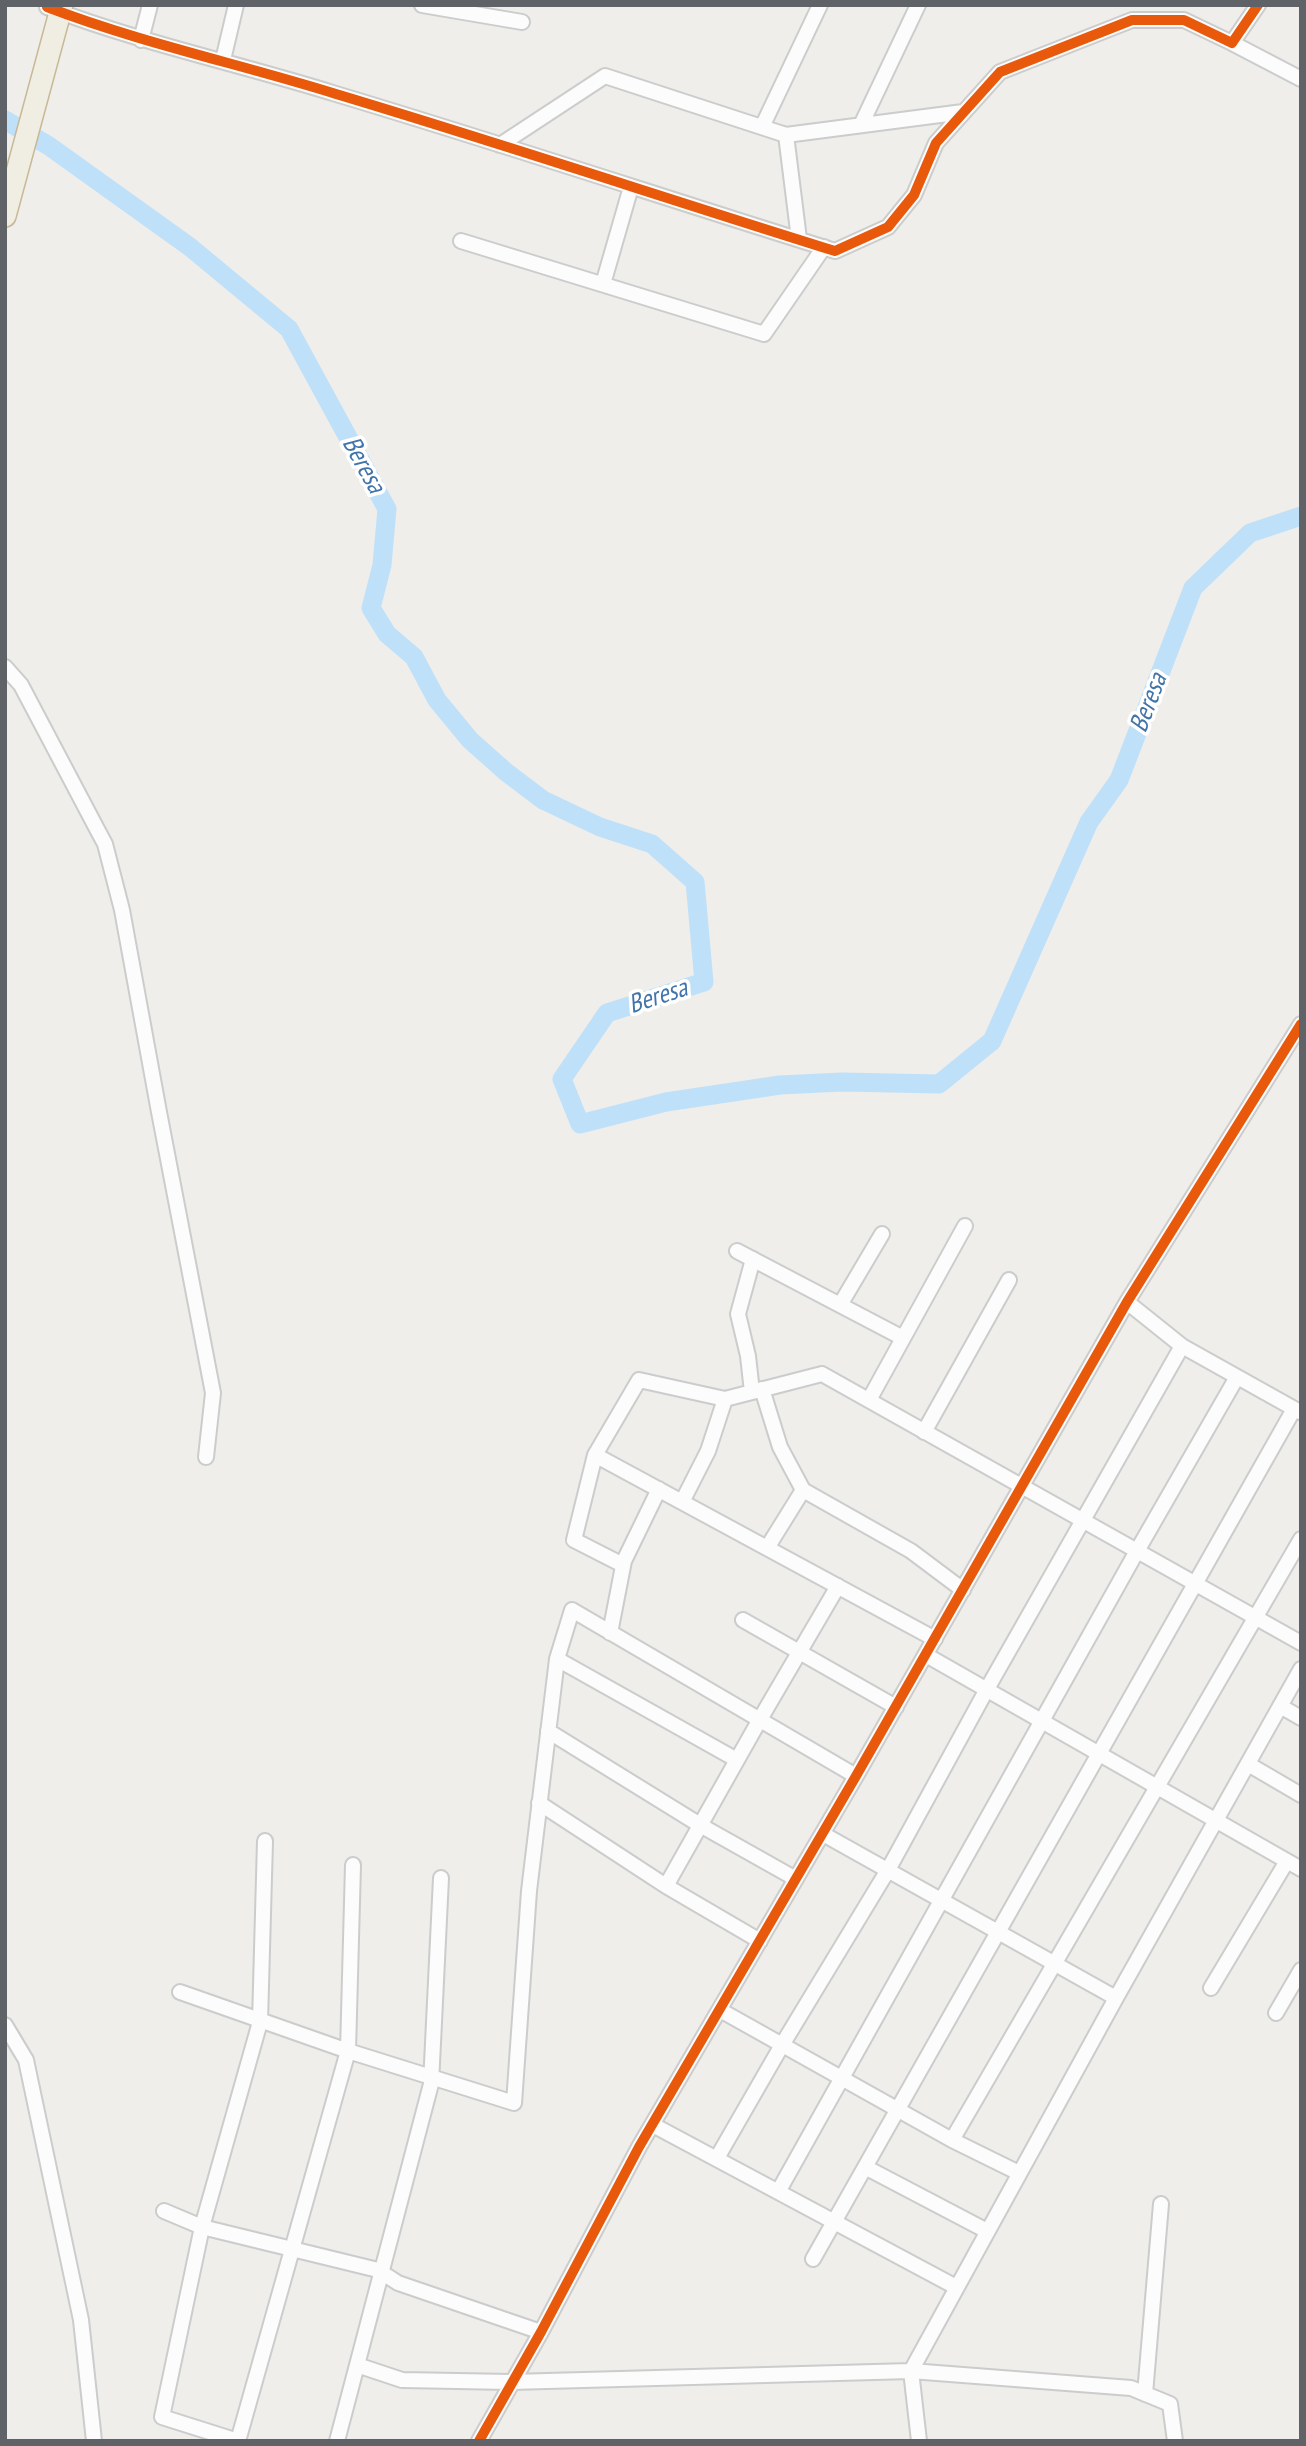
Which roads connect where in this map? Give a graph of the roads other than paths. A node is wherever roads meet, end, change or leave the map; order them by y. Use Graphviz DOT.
graph roads {
  1 [pos="150,5"];
  2 [pos="236,5"];
  3 [pos="422,5"];
  4 [pos="820,5"];
  5 [pos="918,5"];
  6 [pos="1258,5"];
  7 [pos="54,7"];
  8 [pos="522,22"];
  9 [pos="141,40"];
  10 [pos="1233,43"];
  11 [pos="223,60"];
  12 [pos="1301,79"];
  13 [pos="963,112"];
  14 [pos="860,125"];
  15 [pos="762,127"];
  16 [pos="786,135"];
  17 [pos="500,145"];
  18 [pos="10,173"];
  19 [pos="631,187"];
  20 [pos="5,216"];
  21 [pos="799,239"];
  22 [pos="461,241"];
  23 [pos="824,247"];
  24 [pos="603,285"];
  25 [pos="5,667"];
  26 [pos="1301,1024"];
  27 [pos="965,1226"];
  28 [pos="882,1234"];
  29 [pos="737,1251"];
  30 [pos="753,1259"];
  31 [pos="1009,1280"];
  32 [pos="1127,1302"];
  33 [pos="841,1306"];
  34 [pos="903,1338"];
  35 [pos="1182,1346"];
  36 [pos="1237,1377"];
  37 [pos="757,1391"];
  38 [pos="725,1399"];
  39 [pos="869,1400"];
  40 [pos="1297,1410"];
  41 [pos="924,1432"];
  42 [pos="595,1455"];
  43 [pos="206,1457"];
  44 [pos="1023,1486"];
  45 [pos="659,1489"];
  46 [pos="803,1490"];
  47 [pos="682,1502"];
  48 [pos="1084,1521"];
  49 [pos="1301,1539"];
  50 [pos="767,1548"];
  51 [pos="1137,1551"];
  52 [pos="623,1565"];
  53 [pos="1196,1584"];
  54 [pos="838,1586"];
  55 [pos="963,1590"];
  56 [pos="1256,1618"];
  57 [pos="743,1620"];
  58 [pos="610,1633"];
  59 [pos="935,1639"];
  60 [pos="1301,1643"];
  61 [pos="799,1652"];
  62 [pos="926,1655"];
  63 [pos="557,1658"];
  64 [pos="1301,1669"];
  65 [pos="987,1689"];
  66 [pos="1280,1706"];
  67 [pos="896,1707"];
  68 [pos="1301,1718"];
  69 [pos="1042,1720"];
  70 [pos="759,1721"];
  71 [pos="548,1731"];
  72 [pos="1100,1753"];
  73 [pos="737,1760"];
  74 [pos="1248,1764"];
  75 [pos="856,1776"];
  76 [pos="1158,1786"];
  77 [pos="1301,1795"];
  78 [pos="540,1803"];
  79 [pos="1216,1820"];
  80 [pos="700,1825"];
  81 [pos="822,1834"];
  82 [pos="265,1842"];
  83 [pos="1287,1861"];
  84 [pos="353,1865"];
  85 [pos="1301,1869"];
  86 [pos="888,1870"];
  87 [pos="441,1878"];
  88 [pos="796,1880"];
  89 [pos="666,1886"];
  90 [pos="943,1901"];
  91 [pos="999,1932"];
  92 [pos="760,1941"];
  93 [pos="1055,1963"];
  94 [pos="1301,1970"];
  95 [pos="1211,1988"];
  96 [pos="180,1992"];
  97 [pos="1116,1998"];
  98 [pos="720,2010"];
  99 [pos="1276,2013"];
  100 [pos="260,2022"];
  101 [pos="5,2025"];
  102 [pos="782,2045"];
  103 [pos="348,2051"];
  104 [pos="432,2079"];
  105 [pos="842,2079"];
  106 [pos="898,2110"];
  107 [pos="653,2125"];
  108 [pos="952,2140"];
  109 [pos="717,2158"];
  110 [pos="865,2167"];
  111 [pos="1019,2173"];
  112 [pos="778,2192"];
  113 [pos="1161,2204"];
  114 [pos="164,2211"];
  115 [pos="834,2222"];
  116 [pos="202,2227"];
  117 [pos="986,2231"];
  118 [pos="293,2249"];
  119 [pos="813,2259"];
  120 [pos="382,2273"];
  121 [pos="956,2287"];
  122 [pos="541,2332"];
  123 [pos="358,2365"];
  124 [pos="911,2371"];
  125 [pos="511,2382"];
  126 [pos="1145,2393"];
  127 [pos="1173,2423"];
  128 [pos="94,2441"];
  129 [pos="238,2441"];
  130 [pos="337,2441"];
  131 [pos="479,2441"];
  132 [pos="919,2441"];
  133 [pos="1175,2441"];
  134 [pos="1185,2441"];
  1 -- 9 [label="street"];
  2 -- 11 [label="street"];
  3 -- 8 [label="street"];
  4 -- 15 [label="street"];
  5 -- 14 [label="street"];
  6 -- 10 [label="street"];
  7 -- 9 [label="street"];
  7 -- 18 [label="highway"];
  9 -- 11 [label="street"];
  10 -- 12 [label="street"];
  10 -- 13 [label="street"];
  11 -- 17 [label="street"];
  13 -- 14 [label="street"];
  13 -- 23 [label="street"];
  14 -- 16 [label="street"];
  15 -- 16 [label="street"];
  15 -- 17 [label="street"];
  16 -- 21 [label="street"];
  17 -- 19 [label="street"];
  18 -- 20 [label="highway"];
  19 -- 21 [label="street"];
  19 -- 24 [label="street"];
  21 -- 23 [label="street"];
  22 -- 24 [label="street"];
  23 -- 24 [label="street"];
  25 -- 43 [label="street"];
  26 -- 32 [label="street"];
  27 -- 34 [label="street"];
  28 -- 33 [label="street"];
  29 -- 30 [label="street"];
  30 -- 33 [label="street"];
  30 -- 37 [label="street"];
  31 -- 41 [label="street"];
  32 -- 35 [label="street"];
  32 -- 44 [label="street"];
  33 -- 34 [label="street"];
  34 -- 39 [label="street"];
  35 -- 36 [label="street"];
  35 -- 48 [label="street"];
  36 -- 40 [label="street"];
  36 -- 51 [label="street"];
  37 -- 38 [label="street"];
  37 -- 39 [label="street"];
  37 -- 46 [label="street"];
  38 -- 42 [label="street"];
  38 -- 47 [label="street"];
  39 -- 41 [label="street"];
  40 -- 53 [label="street"];
  41 -- 44 [label="street"];
  42 -- 45 [label="street"];
  42 -- 52 [label="street"];
  44 -- 48 [label="street"];
  44 -- 55 [label="street"];
  45 -- 47 [label="street"];
  45 -- 52 [label="street"];
  46 -- 50 [label="street"];
  46 -- 55 [label="street"];
  47 -- 50 [label="street"];
  48 -- 51 [label="street"];
  48 -- 65 [label="street"];
  49 -- 56 [label="street"];
  50 -- 54 [label="street"];
  51 -- 53 [label="street"];
  51 -- 69 [label="street"];
  52 -- 58 [label="street"];
  53 -- 56 [label="street"];
  53 -- 72 [label="street"];
  54 -- 59 [label="street"];
  54 -- 61 [label="street"];
  55 -- 59 [label="street"];
  56 -- 60 [label="street"];
  56 -- 76 [label="street"];
  57 -- 61 [label="street"];
  58 -- 63 [label="street"];
  58 -- 70 [label="street"];
  59 -- 62 [label="street"];
  61 -- 67 [label="street"];
  61 -- 70 [label="street"];
  62 -- 65 [label="street"];
  62 -- 67 [label="street"];
  63 -- 71 [label="street"];
  63 -- 73 [label="street"];
  64 -- 66 [label="street"];
  65 -- 69 [label="street"];
  65 -- 86 [label="street"];
  66 -- 68 [label="street"];
  66 -- 74 [label="street"];
  67 -- 75 [label="street"];
  69 -- 72 [label="street"];
  69 -- 90 [label="street"];
  70 -- 73 [label="street"];
  70 -- 75 [label="street"];
  71 -- 78 [label="street"];
  71 -- 80 [label="street"];
  72 -- 76 [label="street"];
  72 -- 91 [label="street"];
  73 -- 80 [label="street"];
  74 -- 77 [label="street"];
  74 -- 79 [label="street"];
  75 -- 81 [label="street"];
  76 -- 79 [label="street"];
  76 -- 93 [label="street"];
  78 -- 89 [label="street"];
  78 -- 104 [label="street"];
  79 -- 83 [label="street"];
  79 -- 97 [label="street"];
  80 -- 88 [label="street"];
  80 -- 89 [label="street"];
  81 -- 86 [label="street"];
  81 -- 88 [label="street"];
  82 -- 100 [label="street"];
  83 -- 85 [label="street"];
  83 -- 95 [label="street"];
  84 -- 103 [label="street"];
  86 -- 90 [label="street"];
  86 -- 102 [label="street"];
  87 -- 104 [label="street"];
  88 -- 92 [label="street"];
  89 -- 92 [label="street"];
  90 -- 91 [label="street"];
  90 -- 105 [label="street"];
  91 -- 93 [label="street"];
  91 -- 106 [label="street"];
  92 -- 98 [label="street"];
  93 -- 97 [label="street"];
  93 -- 108 [label="street"];
  94 -- 99 [label="street"];
  96 -- 100 [label="street"];
  97 -- 111 [label="street"];
  98 -- 102 [label="street"];
  98 -- 107 [label="street"];
  100 -- 103 [label="street"];
  100 -- 116 [label="street"];
  101 -- 128 [label="street"];
  102 -- 105 [label="street"];
  102 -- 109 [label="street"];
  103 -- 104 [label="street"];
  103 -- 118 [label="street"];
  104 -- 120 [label="street"];
  105 -- 106 [label="street"];
  105 -- 112 [label="street"];
  106 -- 108 [label="street"];
  106 -- 110 [label="street"];
  107 -- 109 [label="street"];
  107 -- 122 [label="street"];
  108 -- 111 [label="street"];
  109 -- 112 [label="street"];
  110 -- 115 [label="street"];
  110 -- 117 [label="street"];
  111 -- 117 [label="street"];
  112 -- 115 [label="street"];
  113 -- 126 [label="street"];
  114 -- 116 [label="street"];
  115 -- 119 [label="street"];
  115 -- 121 [label="street"];
  116 -- 118 [label="street"];
  116 -- 129 [label="street"];
  117 -- 121 [label="street"];
  118 -- 120 [label="street"];
  118 -- 129 [label="street"];
  120 -- 122 [label="street"];
  120 -- 123 [label="street"];
  121 -- 124 [label="street"];
  122 -- 125 [label="street"];
  123 -- 125 [label="street"];
  123 -- 130 [label="street"];
  124 -- 125 [label="street"];
  124 -- 126 [label="street"];
  124 -- 132 [label="street"];
  125 -- 131 [label="street"];
  126 -- 127 [label="street"];
  127 -- 133 [label="street"];
  127 -- 134 [label="street"];
}
